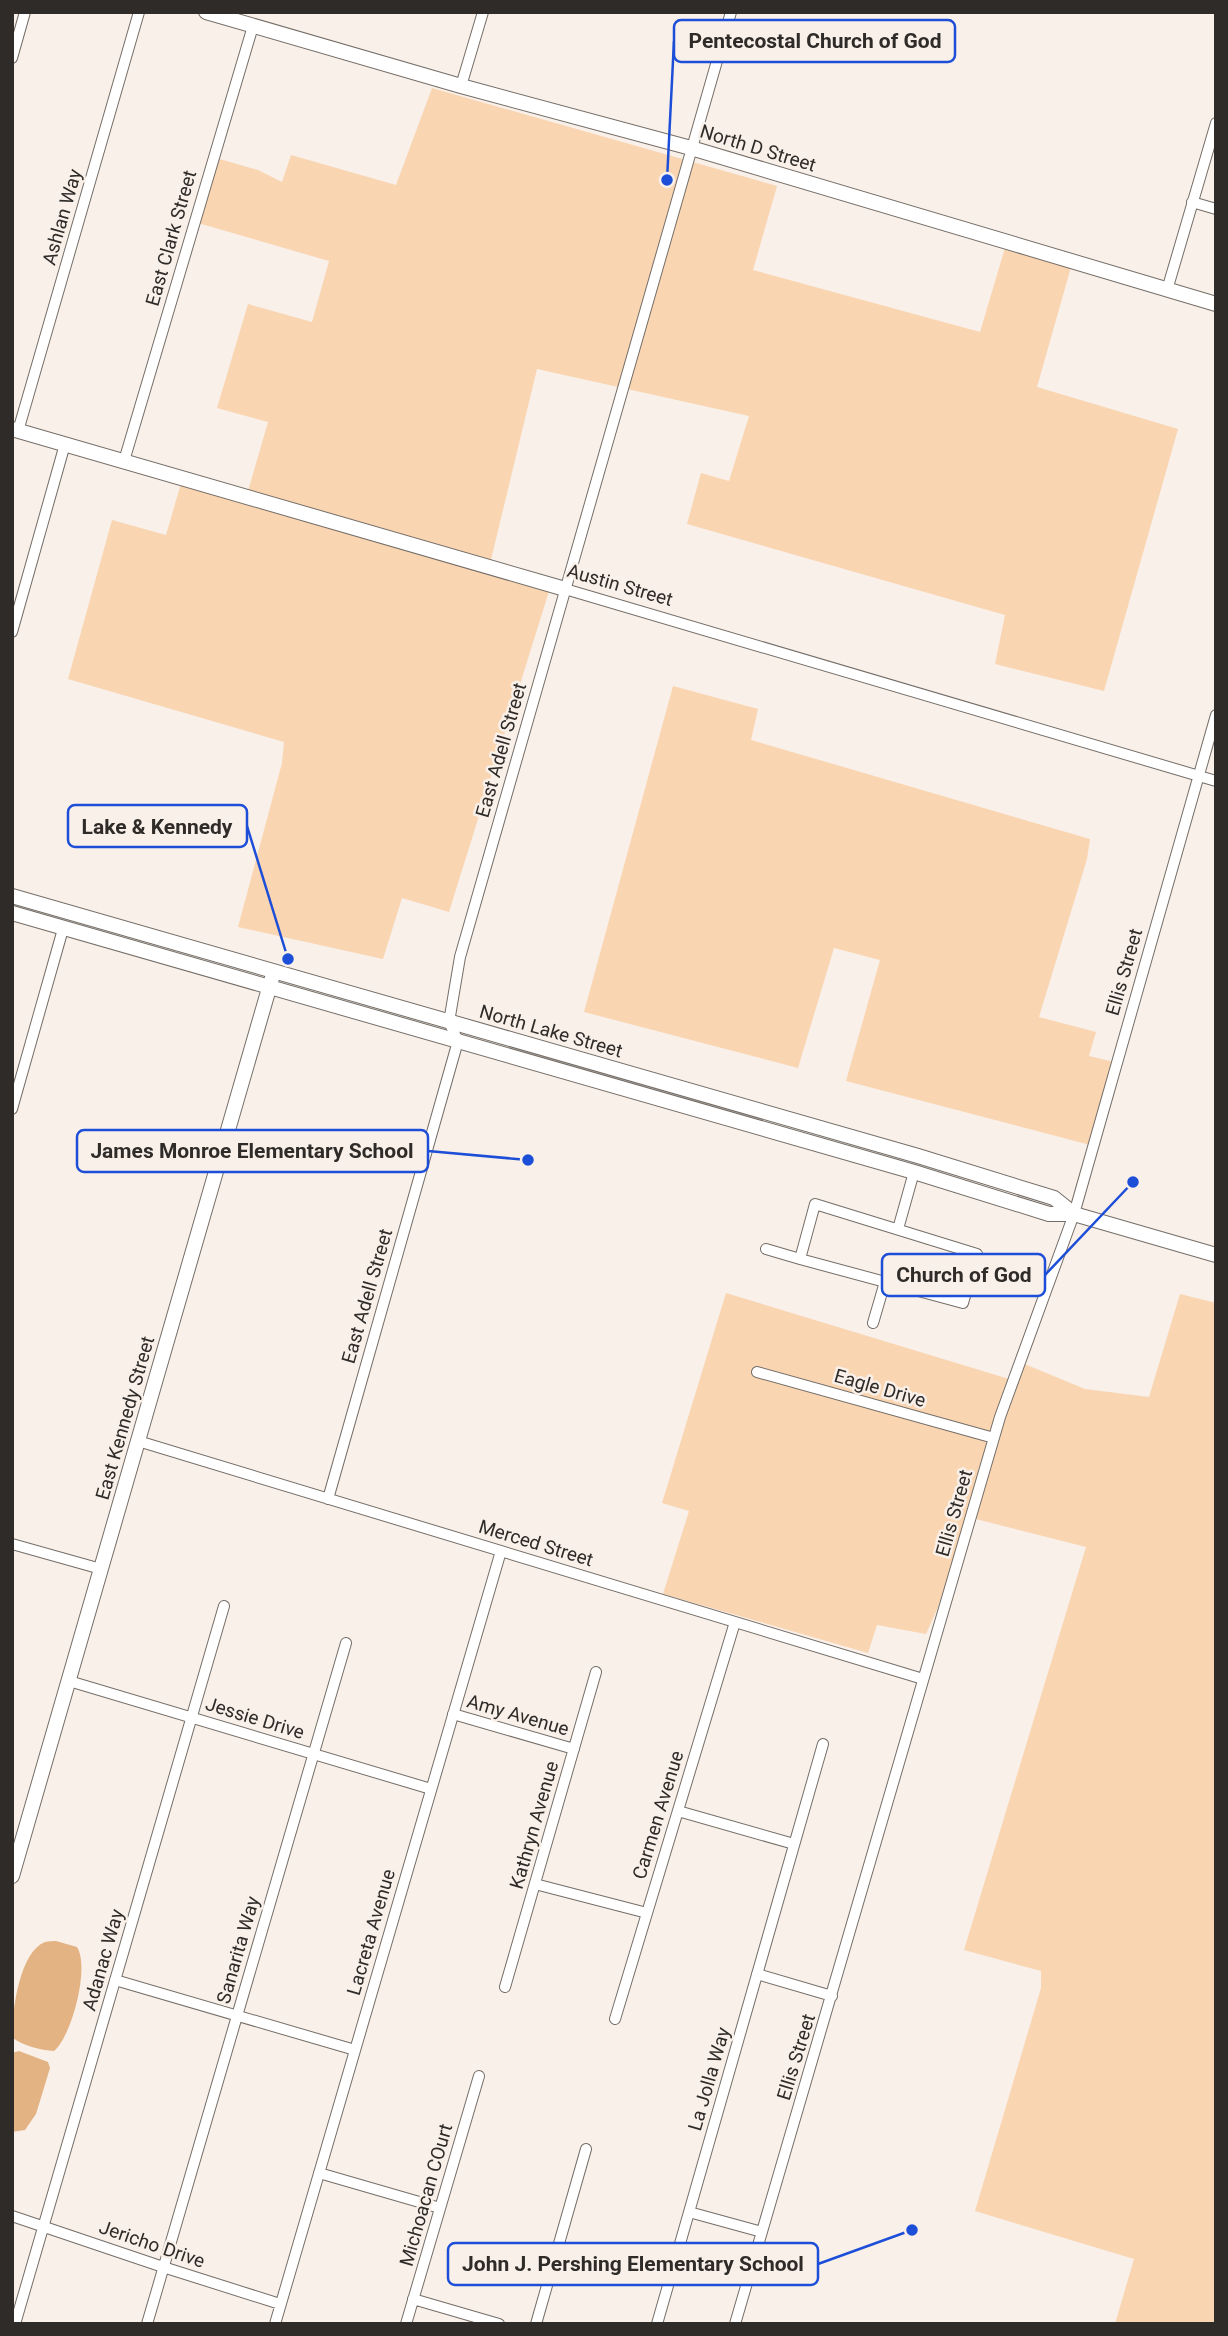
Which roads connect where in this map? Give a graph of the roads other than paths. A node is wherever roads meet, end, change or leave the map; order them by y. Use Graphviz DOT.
graph roads {
  1 [pos="25,12"];
  2 [pos="139,12"];
  3 [pos="206,12"];
  4 [pos="482,12"];
  5 [pos="731,12"];
  6 [pos="253,26"];
  7 [pos="12,58"];
  8 [pos="461,86"];
  9 [pos="1216,123"];
  10 [pos="691,148"];
  11 [pos="1192,202"];
  12 [pos="1216,209"];
  13 [pos="1167,290"];
  14 [pos="1216,304"];
  15 [pos="15,430"];
  16 [pos="65,444"];
  17 [pos="124,461"];
  18 [pos="565,589"];
  19 [pos="12,632"];
  20 [pos="1216,715"];
  21 [pos="1198,776"];
  22 [pos="1216,781"];
  23 [pos="12,896"];
  24 [pos="12,914"];
  25 [pos="63,929"];
  26 [pos="275,970"];
  27 [pos="270,986"];
  28 [pos="449,1022"];
  29 [pos="458,1041"];
  30 [pos="602,1066"];
  31 [pos="17,1074"];
  32 [pos="614,1086"];
  33 [pos="12,1109"];
  34 [pos="918,1156"];
  35 [pos="914,1172"];
  36 [pos="1074,1214"];
  37 [pos="898,1229"];
  38 [pos="766,1249"];
  39 [pos="1216,1255"];
  40 [pos="800,1259"];
  41 [pos="885,1282"];
  42 [pos="873,1322"];
  43 [pos="757,1372"];
  44 [pos="994,1438"];
  45 [pos="138,1441"];
  46 [pos="328,1499"];
  47 [pos="12,1544"];
  48 [pos="501,1551"];
  49 [pos="101,1569"];
  50 [pos="224,1606"];
  51 [pos="735,1622"];
  52 [pos="346,1643"];
  53 [pos="596,1672"];
  54 [pos="923,1679"];
  55 [pos="69,1681"];
  56 [pos="453,1714"];
  57 [pos="192,1717"];
  58 [pos="823,1744"];
  59 [pos="574,1749"];
  60 [pos="313,1754"];
  61 [pos="431,1789"];
  62 [pos="678,1811"];
  63 [pos="17,1844"];
  64 [pos="794,1844"];
  65 [pos="12,1876"];
  66 [pos="534,1884"];
  67 [pos="647,1913"];
  68 [pos="757,1974"];
  69 [pos="115,1980"];
  70 [pos="505,1987"];
  71 [pos="832,1996"];
  72 [pos="237,2016"];
  73 [pos="615,2019"];
  74 [pos="355,2050"];
  75 [pos="479,2076"];
  76 [pos="586,2149"];
  77 [pos="319,2173"];
  78 [pos="440,2208"];
  79 [pos="688,2213"];
  80 [pos="12,2216"];
  81 [pos="44,2225"];
  82 [pos="762,2232"];
  83 [pos="163,2267"];
  84 [pos="413,2299"];
  85 [pos="280,2304"];
  86 [pos="15,2324"];
  87 [pos="147,2324"];
  88 [pos="275,2324"];
  89 [pos="406,2324"];
  90 [pos="499,2324"];
  91 [pos="536,2324"];
  92 [pos="657,2324"];
  93 [pos="736,2324"];
  1 -- 7 [label="street"];
  2 -- 15 [label="street, Ashlan Way"];
  3 -- 6 [label="street, North D Street"];
  4 -- 8 [label="street"];
  5 -- 10 [label="street, East Adell Street"];
  6 -- 8 [label="street, North D Street"];
  6 -- 17 [label="street, East Clark Street"];
  8 -- 10 [label="street, North D Street"];
  9 -- 11 [label="street"];
  10 -- 13 [label="street, North D Street"];
  10 -- 18 [label="street, East Adell Street"];
  11 -- 12 [label="street"];
  11 -- 13 [label="street"];
  13 -- 14 [label="street, North D Street"];
  15 -- 16 [label="street, Austin Street"];
  16 -- 17 [label="street, Austin Street"];
  16 -- 19 [label="street"];
  17 -- 18 [label="street, Austin Street"];
  18 -- 21 [label="street, Austin Street"];
  18 -- 28 [label="street, East Adell Street"];
  20 -- 21 [label="street, Ellis Street"];
  21 -- 22 [label="street, Austin Street"];
  21 -- 36 [label="street, Ellis Street"];
  23 -- 26 [label="street, North Lake Street"];
  24 -- 25 [label="street, North Lake Street"];
  25 -- 27 [label="street, North Lake Street"];
  25 -- 31 [label="street"];
  26 -- 27 [label="street, East Kennedy Street"];
  26 -- 28 [label="street, North Lake Street"];
  27 -- 29 [label="street, North Lake Street"];
  27 -- 45 [label="street, East Kennedy Street"];
  28 -- 29 [label="street"];
  28 -- 30 [label="street, North Lake Street"];
  29 -- 32 [label="street, North Lake Street"];
  29 -- 46 [label="street, East Adell Street"];
  30 -- 32 [label="street"];
  30 -- 34 [label="street, North Lake Street"];
  31 -- 33 [label="street"];
  32 -- 35 [label="street, North Lake Street"];
  34 -- 35 [label="street"];
  34 -- 36 [label="street, North Lake Street"];
  35 -- 36 [label="street, North Lake Street"];
  35 -- 37 [label="street"];
  36 -- 39 [label="street, North Lake Street"];
  36 -- 44 [label="street, Ellis Street"];
  37 -- 40 [label="street"];
  37 -- 41 [label="street"];
  38 -- 40 [label="street"];
  40 -- 41 [label="street"];
  41 -- 42 [label="street"];
  43 -- 44 [label="street, Eagle Drive"];
  44 -- 54 [label="street, Ellis Street"];
  45 -- 46 [label="street, Merced Street"];
  45 -- 49 [label="street, East Kennedy Street"];
  46 -- 48 [label="street, Merced Street"];
  47 -- 49 [label="street"];
  48 -- 51 [label="street, Merced Street"];
  48 -- 56 [label="street, Lacreta Avenue"];
  49 -- 55 [label="street, East Kennedy Street"];
  50 -- 57 [label="street, Adanac Way"];
  51 -- 54 [label="street, Merced Street"];
  51 -- 62 [label="street, Carmen Avenue"];
  52 -- 60 [label="street, Sanarita Way"];
  53 -- 59 [label="street, Kathryn Avenue"];
  54 -- 71 [label="street, Ellis Street"];
  55 -- 57 [label="street, Jessie Drive"];
  55 -- 63 [label="street, East Kennedy Street"];
  56 -- 59 [label="street, Amy Avenue"];
  56 -- 61 [label="street, Lacreta Avenue"];
  57 -- 60 [label="street, Jessie Drive"];
  57 -- 69 [label="street, Adanac Way"];
  58 -- 64 [label="street, La Jolla Way"];
  59 -- 66 [label="street, Kathryn Avenue"];
  60 -- 61 [label="street, Jessie Drive"];
  60 -- 72 [label="street, Sanarita Way"];
  61 -- 74 [label="street, Lacreta Avenue"];
  62 -- 64 [label="street"];
  62 -- 67 [label="street, Carmen Avenue"];
  63 -- 65 [label="street, East Kennedy Street"];
  64 -- 68 [label="street, La Jolla Way"];
  66 -- 67 [label="street"];
  66 -- 70 [label="street, Kathryn Avenue"];
  67 -- 73 [label="street, Carmen Avenue"];
  68 -- 71 [label="street"];
  68 -- 79 [label="street, La Jolla Way"];
  69 -- 72 [label="street"];
  69 -- 81 [label="street, Adanac Way"];
  71 -- 82 [label="street, Ellis Street"];
  72 -- 74 [label="street"];
  72 -- 83 [label="street, Sanarita Way"];
  74 -- 77 [label="street, Lacreta Avenue"];
  75 -- 78 [label="street, Michoacan COurt"];
  76 -- 91 [label="street"];
  77 -- 78 [label="street"];
  77 -- 85 [label="street, Lacreta Avenue"];
  78 -- 84 [label="street, Michoacan COurt"];
  79 -- 82 [label="street"];
  79 -- 92 [label="street, La Jolla Way"];
  80 -- 81 [label="street, Jericho Drive"];
  81 -- 83 [label="street, Jericho Drive"];
  81 -- 86 [label="street, Adanac Way"];
  82 -- 93 [label="street, Ellis Street"];
  83 -- 85 [label="street, Jericho Drive"];
  83 -- 87 [label="street, Sanarita Way"];
  84 -- 89 [label="street, Michoacan COurt"];
  84 -- 90 [label="street"];
  85 -- 88 [label="street, Lacreta Avenue"];
}
